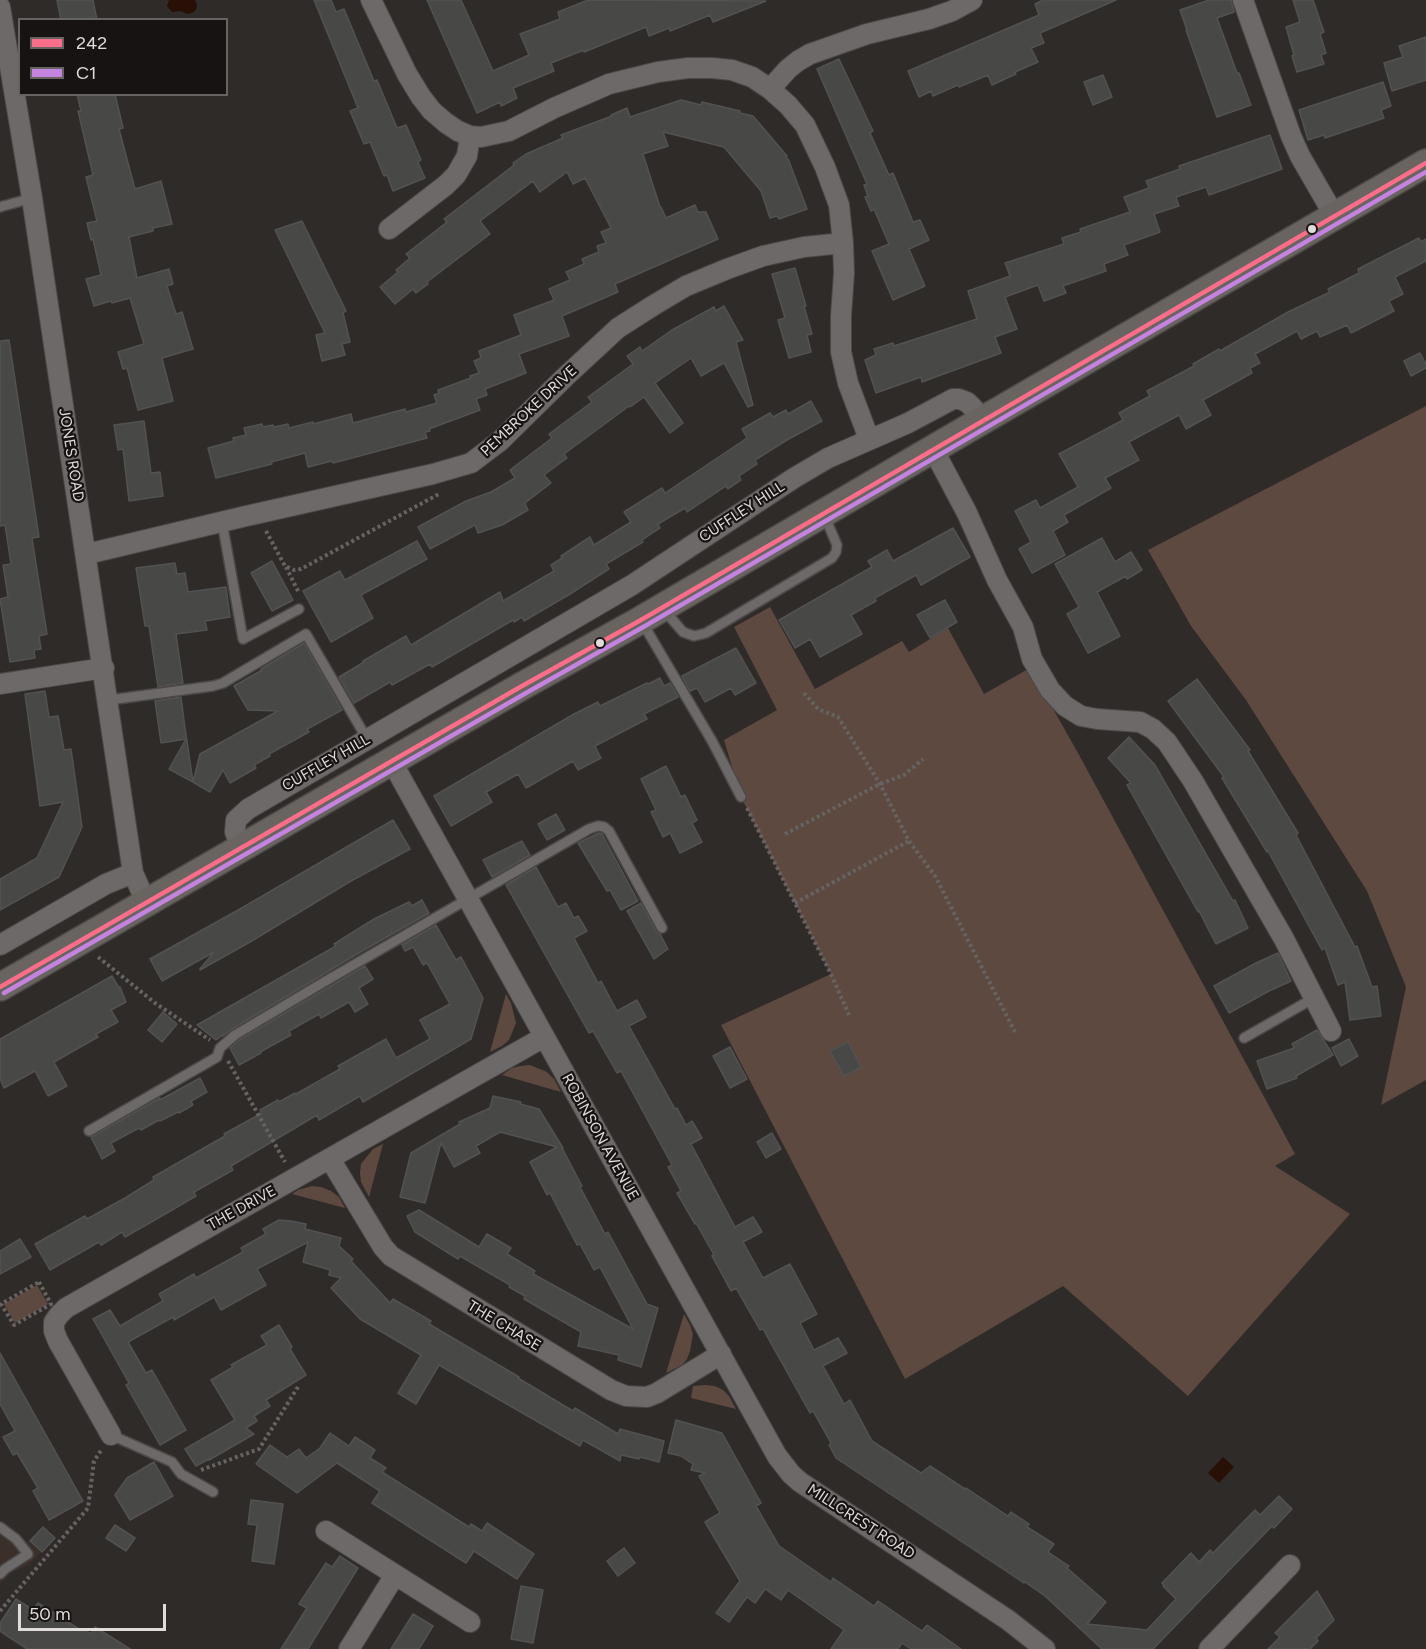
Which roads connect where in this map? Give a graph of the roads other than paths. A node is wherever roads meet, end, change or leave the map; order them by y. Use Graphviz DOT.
graph roads {
  1 [pos="371,0"];
  2 [pos="972,0"];
  3 [pos="1243,0"];
  4 [pos="1,17"];
  5 [pos="770,89"];
  6 [pos="7,93"];
  7 [pos="470,136"];
  8 [pos="1426,163"];
  9 [pos="32,198"];
  10 [pos="0,207"];
  11 [pos="1334,215"];
  12 [pos="388,229"];
  13 [pos="843,243"];
  14 [pos="982,421"];
  15 [pos="869,439"];
  16 [pos="933,449"];
  17 [pos="823,513"];
  18 [pos="224,529"];
  19 [pos="87,554"];
  20 [pos="299,609"];
  21 [pos="652,614"];
  22 [pos="506,658"];
  23 [pos="104,668"];
  24 [pos="0,684"];
  25 [pos="522,687"];
  26 [pos="109,700"];
  27 [pos="367,739"];
  28 [pos="392,762"];
  29 [pos="741,797"];
  30 [pos="242,848"];
  31 [pos="133,873"];
  32 [pos="467,899"];
  33 [pos="146,902"];
  34 [pos="662,928"];
  35 [pos="0,945"];
  36 [pos="0,987"];
  37 [pos="1314,998"];
  38 [pos="1331,1031"];
  39 [pos="544,1036"];
  40 [pos="1244,1038"];
  41 [pos="89,1131"];
  42 [pos="330,1158"];
  43 [pos="721,1354"];
  44 [pos="111,1436"];
  45 [pos="213,1492"];
  46 [pos="0,1527"];
  47 [pos="326,1531"];
  48 [pos="1290,1565"];
  49 [pos="0,1574"];
  50 [pos="395,1575"];
  51 [pos="470,1622"];
  52 [pos="349,1649"];
  53 [pos="1045,1649"];
  54 [pos="1209,1649"];
  1 -- 7 [label="street"];
  2 -- 5 [label="street"];
  3 -- 11 [label="street"];
  4 -- 6 [label="street, JONES ROAD"];
  5 -- 7 [label="street"];
  5 -- 13 [label="street"];
  6 -- 9 [label="street, JONES ROAD"];
  7 -- 12 [label="street"];
  8 -- 11 [label="main road"];
  9 -- 10 [label="lane"];
  9 -- 19 [label="street, JONES ROAD"];
  11 -- 14 [label="main road"];
  13 -- 15 [label="street"];
  13 -- 18 [label="street, PEMBROKE DRIVE"];
  14 -- 15 [label="street, CUFFLEY HILL"];
  14 -- 16 [label="main road"];
  15 -- 22 [label="street, CUFFLEY HILL"];
  16 -- 17 [label="main road"];
  16 -- 37 [label="street"];
  17 -- 21 [label="main road"];
  17 -- 21 [label="lane"];
  18 -- 19 [label="street, PEMBROKE DRIVE"];
  18 -- 20 [label="lane"];
  19 -- 23 [label="street, JONES ROAD"];
  21 -- 25 [label="main road"];
  21 -- 29 [label="lane"];
  22 -- 25 [label="street"];
  22 -- 27 [label="street, CUFFLEY HILL"];
  23 -- 24 [label="street"];
  23 -- 26 [label="street, JONES ROAD"];
  25 -- 28 [label="main road"];
  26 -- 27 [label="lane"];
  26 -- 31 [label="street, JONES ROAD"];
  27 -- 30 [label="street, CUFFLEY HILL"];
  28 -- 30 [label="main road"];
  28 -- 32 [label="street, ROBINSON AVENUE"];
  30 -- 33 [label="main road"];
  31 -- 33 [label="street, JONES ROAD"];
  31 -- 35 [label="street"];
  32 -- 34 [label="lane"];
  32 -- 39 [label="street, ROBINSON AVENUE"];
  32 -- 41 [label="lane"];
  33 -- 36 [label="main road"];
  37 -- 38 [label="street"];
  37 -- 40 [label="lane"];
  39 -- 42 [label="street, THE DRIVE"];
  39 -- 43 [label="street, ROBINSON AVENUE"];
  42 -- 43 [label="street, THE CHASE"];
  42 -- 44 [label="street, THE DRIVE"];
  43 -- 53 [label="street, MILLCREST ROAD"];
  44 -- 45 [label="lane"];
  46 -- 49 [label="lane"];
  47 -- 50 [label="street"];
  48 -- 54 [label="street"];
  50 -- 51 [label="street"];
  50 -- 52 [label="street"];
}
